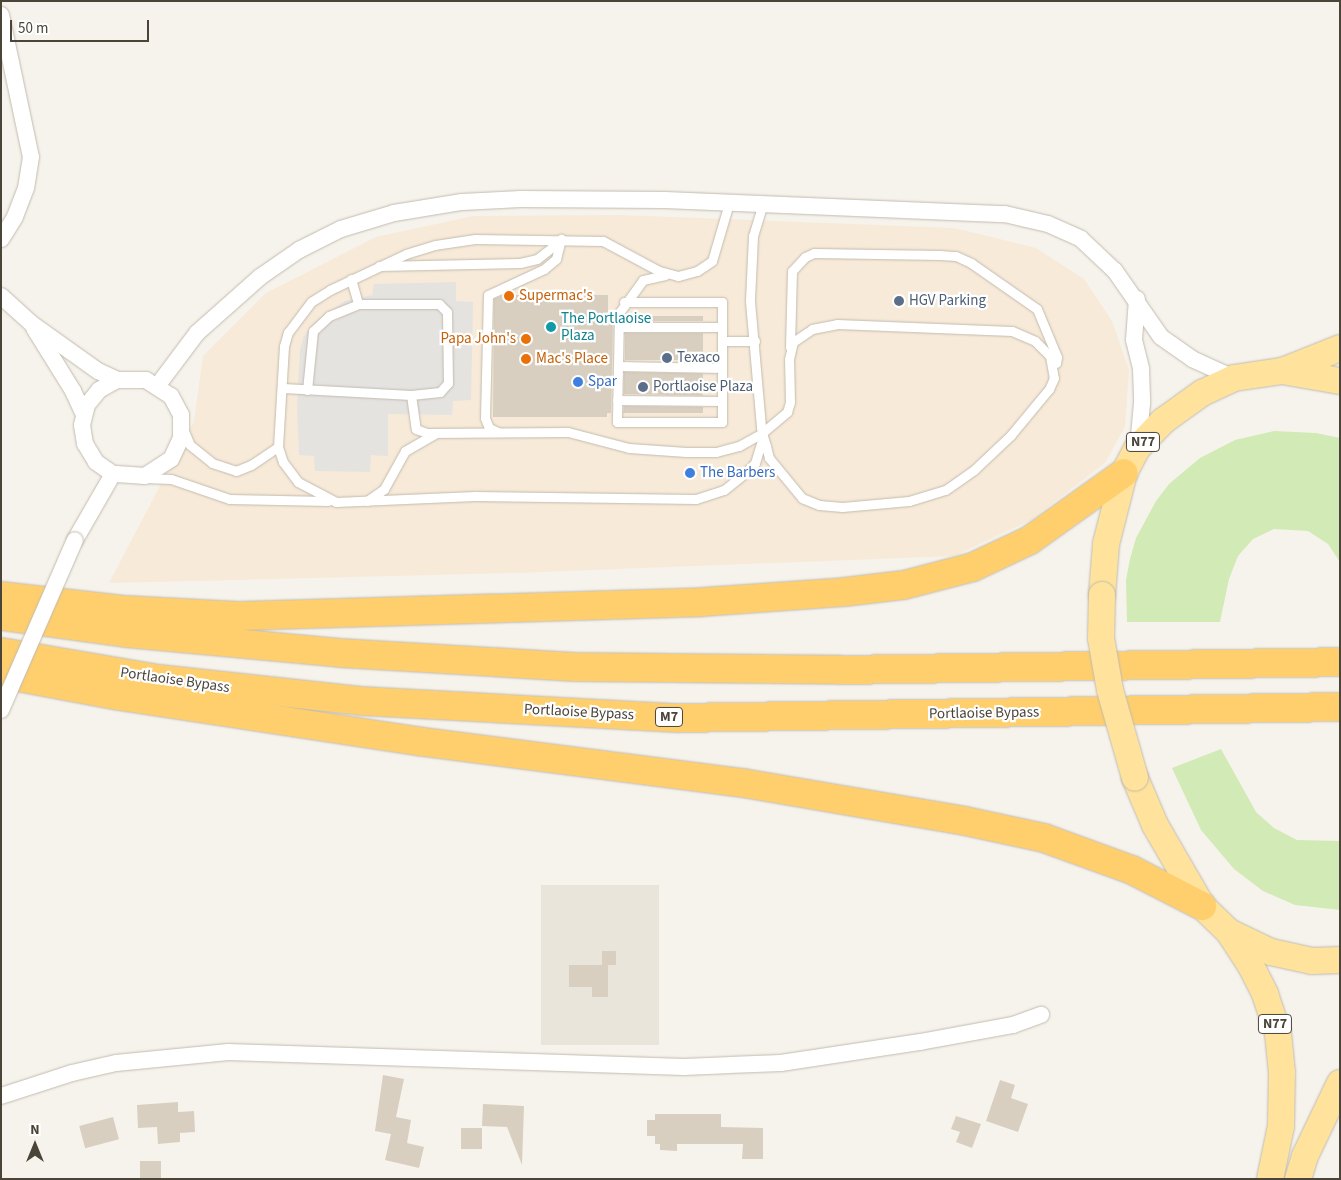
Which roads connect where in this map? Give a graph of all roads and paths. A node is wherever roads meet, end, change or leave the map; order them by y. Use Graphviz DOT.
graph roads {
  1 [pos="1,15"];
  2 [pos="728,203"];
  3 [pos="763,204"];
  4 [pos="1,239"];
  5 [pos="561,239"];
  6 [pos="376,266"];
  7 [pos="678,276"];
  8 [pos="351,279"];
  9 [pos="1,296"];
  10 [pos="1137,299"];
  11 [pos="624,302"];
  12 [pos="358,304"];
  13 [pos="32,324"];
  14 [pos="722,326"];
  15 [pos="619,327"];
  16 [pos="722,341"];
  17 [pos="755,341"];
  18 [pos="1340,348"];
  19 [pos="790,352"];
  20 [pos="618,366"];
  21 [pos="722,368"];
  22 [pos="1282,371"];
  23 [pos="1054,378"];
  24 [pos="1234,378"];
  25 [pos="117,380"];
  26 [pos="1340,381"];
  27 [pos="158,385"];
  28 [pos="283,388"];
  29 [pos="307,390"];
  30 [pos="410,395"];
  31 [pos="617,400"];
  32 [pos="722,401"];
  33 [pos="84,415"];
  34 [pos="182,428"];
  35 [pos="500,432"];
  36 [pos="438,433"];
  37 [pos="762,434"];
  38 [pos="278,447"];
  39 [pos="1138,447"];
  40 [pos="1124,473"];
  41 [pos="113,474"];
  42 [pos="134,478"];
  43 [pos="367,501"];
  44 [pos="336,502"];
  45 [pos="1,596"];
  46 [pos="1,616"];
  47 [pos="1,652"];
  48 [pos="1340,662"];
  49 [pos="1,674"];
  50 [pos="1340,707"];
  51 [pos="1,710"];
  52 [pos="1202,906"];
  53 [pos="1229,932"];
  54 [pos="1340,960"];
  55 [pos="1041,1015"];
  56 [pos="1340,1083"];
  57 [pos="1,1096"];
  58 [pos="1270,1179"];
  59 [pos="1298,1179"];
  1 -- 4 [label="street"];
  2 -- 3 [label="street"];
  2 -- 7 [label="lane"];
  2 -- 27 [label="street"];
  3 -- 10 [label="street"];
  3 -- 17 [label="lane"];
  5 -- 6 [label="lane"];
  5 -- 6 [label="lane"];
  5 -- 7 [label="lane"];
  5 -- 35 [label="lane"];
  6 -- 8 [label="lane"];
  7 -- 11 [label="lane"];
  8 -- 12 [label="lane"];
  8 -- 28 [label="lane"];
  9 -- 13 [label="street"];
  10 -- 24 [label="street"];
  10 -- 39 [label="street"];
  11 -- 14 [label="lane"];
  11 -- 15 [label="lane"];
  12 -- 29 [label="lane"];
  12 -- 30 [label="lane"];
  13 -- 25 [label="street"];
  13 -- 33 [label="street"];
  14 -- 15 [label="lane"];
  14 -- 16 [label="lane"];
  15 -- 20 [label="lane"];
  16 -- 17 [label="lane"];
  16 -- 21 [label="lane"];
  17 -- 37 [label="lane"];
  18 -- 22 [label="main road, N77"];
  19 -- 23 [label="lane"];
  19 -- 23 [label="lane"];
  19 -- 37 [label="lane"];
  20 -- 21 [label="lane"];
  20 -- 31 [label="lane"];
  21 -- 32 [label="lane"];
  22 -- 24 [label="main road, N77"];
  22 -- 26 [label="main road, N77"];
  23 -- 37 [label="lane"];
  24 -- 39 [label="main road, N77"];
  25 -- 27 [label="street"];
  25 -- 33 [label="street"];
  27 -- 34 [label="street"];
  28 -- 29 [label="lane"];
  28 -- 38 [label="lane"];
  29 -- 30 [label="lane"];
  30 -- 36 [label="lane"];
  31 -- 32 [label="lane"];
  31 -- 32 [label="lane"];
  33 -- 41 [label="street"];
  34 -- 38 [label="lane"];
  34 -- 42 [label="street"];
  35 -- 36 [label="lane"];
  35 -- 37 [label="lane"];
  36 -- 43 [label="lane"];
  37 -- 43 [label="lane"];
  38 -- 44 [label="lane"];
  39 -- 40 [label="main road, N77"];
  40 -- 45 [label="highway"];
  40 -- 52 [label="main road, N77, bridge"];
  41 -- 42 [label="street"];
  41 -- 51 [label="street, bridge"];
  42 -- 44 [label="lane"];
  43 -- 44 [label="lane"];
  46 -- 48 [label="highway"];
  47 -- 50 [label="highway, Portlaoise Bypass / M7"];
  49 -- 52 [label="highway"];
  52 -- 53 [label="main road, N77"];
  53 -- 54 [label="main road, N77"];
  53 -- 58 [label="main road, N77"];
  55 -- 57 [label="street"];
  56 -- 59 [label="main road"];
}
